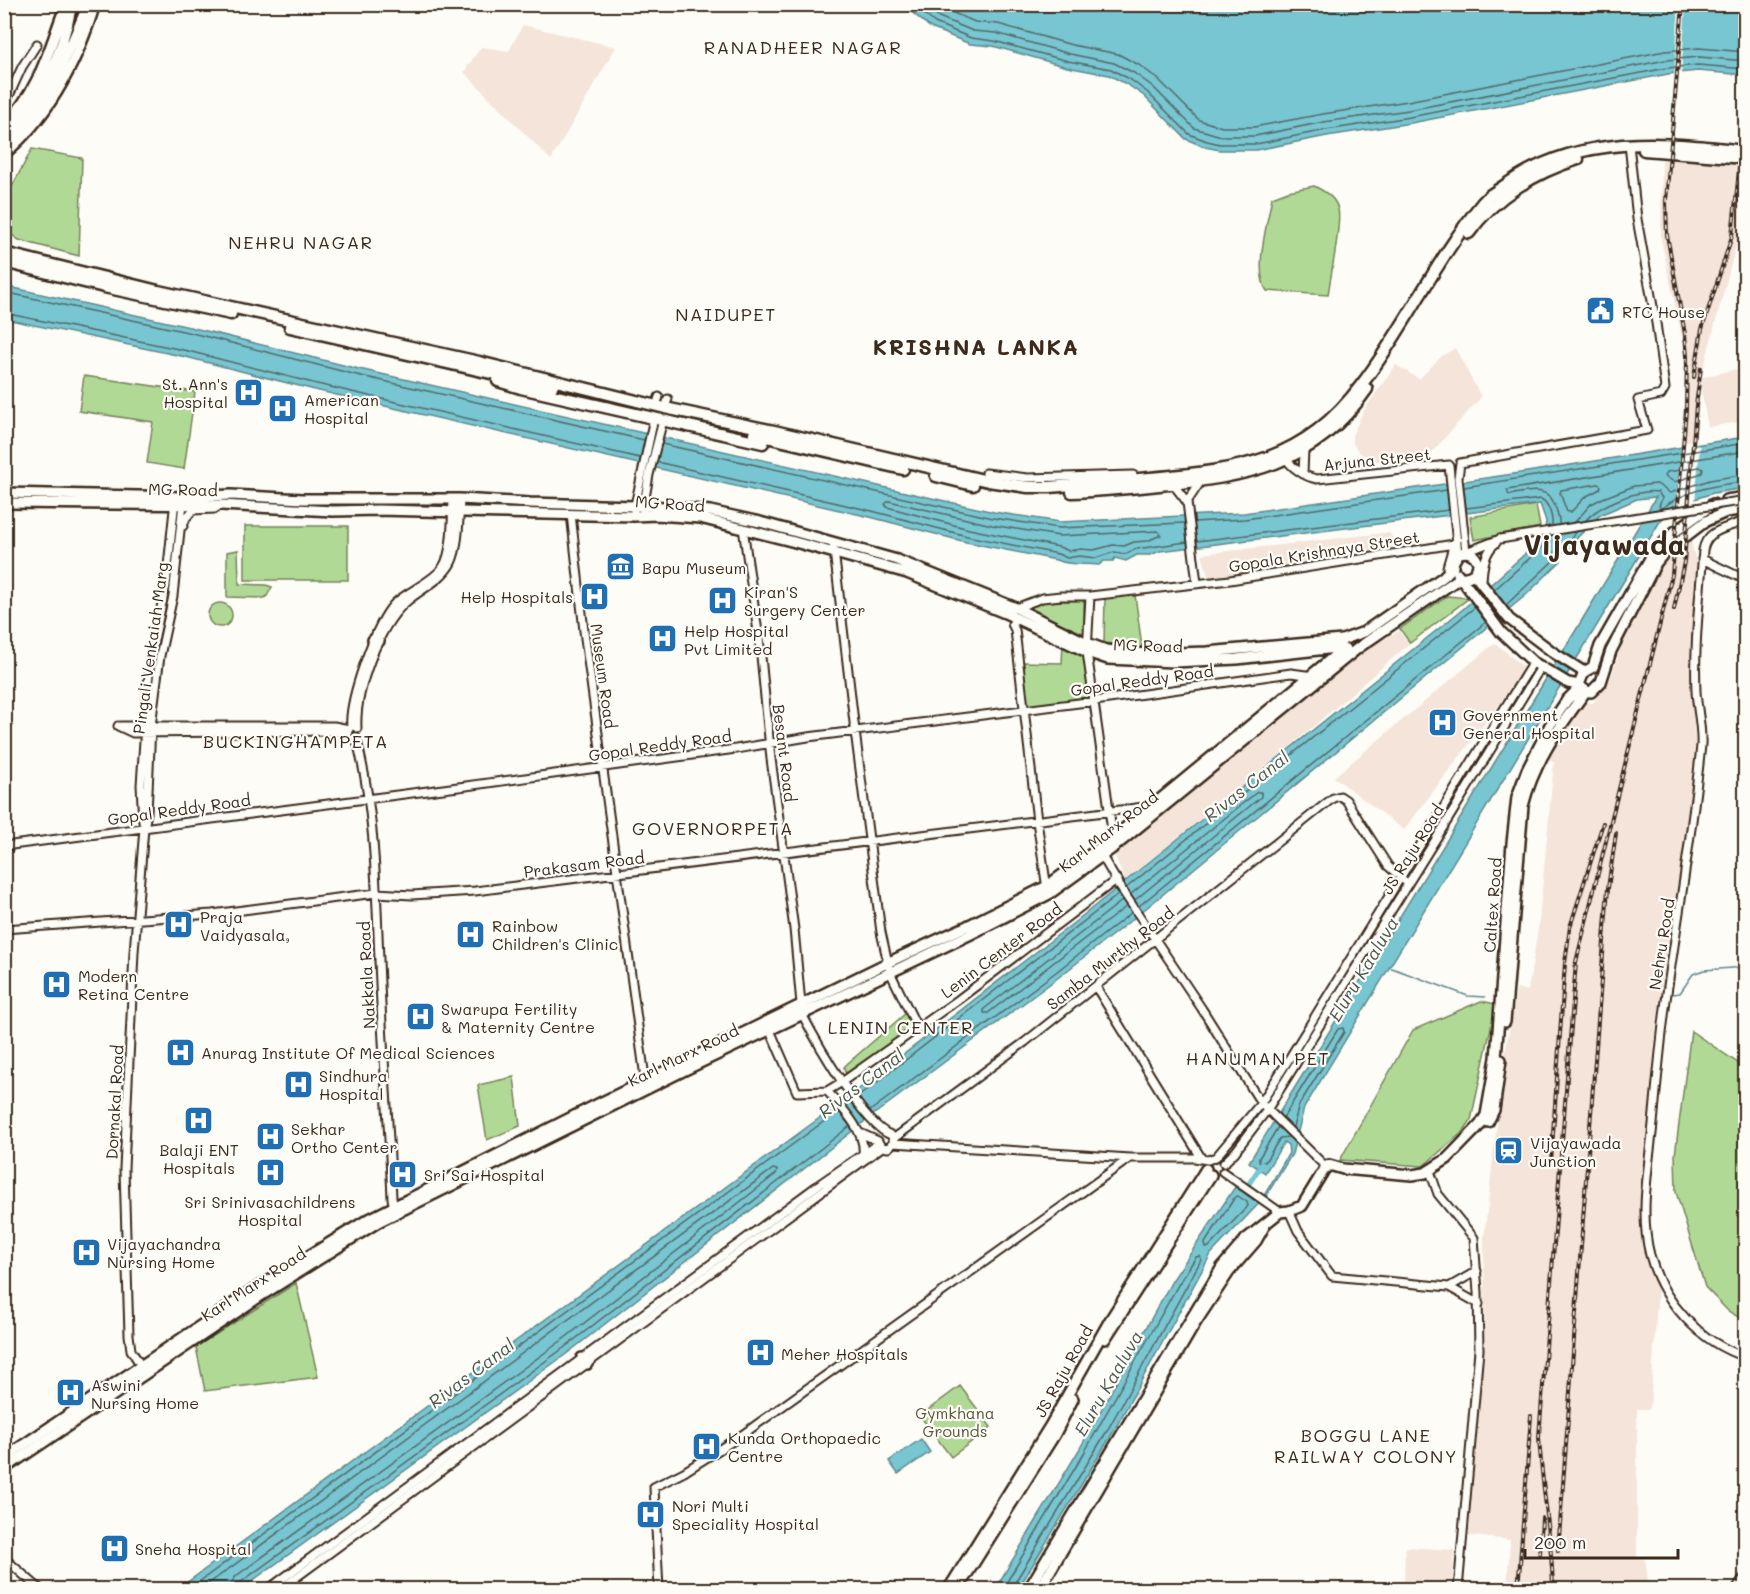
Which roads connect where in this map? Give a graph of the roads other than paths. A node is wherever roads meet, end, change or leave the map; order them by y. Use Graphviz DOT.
graph roads {
  1 [pos="66,4"];
  2 [pos="72,4"];
  3 [pos="88,4"];
  4 [pos="95,4"];
  5 [pos="37,44"];
  6 [pos="4,107"];
  7 [pos="4,126"];
  8 [pos="4,136"];
  9 [pos="4,146"];
  10 [pos="1631,148"];
  11 [pos="1746,151"];
  12 [pos="4,154"];
  13 [pos="1746,158"];
  14 [pos="1489,196"];
  15 [pos="1500,199"];
  16 [pos="4,253"];
  17 [pos="4,262"];
  18 [pos="116,268"];
  19 [pos="113,280"];
  20 [pos="253,315"];
  21 [pos="466,368"];
  22 [pos="658,423"];
  23 [pos="1304,449"];
  24 [pos="817,450"];
  25 [pos="1284,456"];
  26 [pos="1274,464"];
  27 [pos="1300,472"];
  28 [pos="986,473"];
  29 [pos="1454,479"];
  30 [pos="1201,482"];
  31 [pos="1173,484"];
  32 [pos="4,493"];
  33 [pos="1744,498"];
  34 [pos="457,499"];
  35 [pos="179,500"];
  36 [pos="1187,502"];
  37 [pos="4,503"];
  38 [pos="151,504"];
  39 [pos="221,504"];
  40 [pos="1746,508"];
  41 [pos="639,511"];
  42 [pos="456,512"];
  43 [pos="571,514"];
  44 [pos="1746,517"];
  45 [pos="172,525"];
  46 [pos="743,528"];
  47 [pos="1458,528"];
  48 [pos="178,535"];
  49 [pos="1500,539"];
  50 [pos="833,542"];
  51 [pos="1454,544"];
  52 [pos="1488,550"];
  53 [pos="1467,551"];
  54 [pos="833,553"];
  55 [pos="1702,559"];
  56 [pos="1453,567"];
  57 [pos="1443,577"];
  58 [pos="1461,577"];
  59 [pos="1478,578"];
  60 [pos="1746,580"];
  61 [pos="1197,583"];
  62 [pos="1439,591"];
  63 [pos="1470,591"];
  64 [pos="1090,597"];
  65 [pos="1016,608"];
  66 [pos="1014,622"];
  67 [pos="157,624"];
  68 [pos="166,627"];
  69 [pos="1343,644"];
  70 [pos="1087,648"];
  71 [pos="1358,648"];
  72 [pos="1540,667"];
  73 [pos="1593,667"];
  74 [pos="1582,671"];
  75 [pos="1602,674"];
  76 [pos="1316,677"];
  77 [pos="1582,688"];
  78 [pos="1095,701"];
  79 [pos="1023,709"];
  80 [pos="147,729"];
  81 [pos="352,731"];
  82 [pos="855,731"];
  83 [pos="770,743"];
  84 [pos="603,767"];
  85 [pos="368,797"];
  86 [pos="1166,805"];
  87 [pos="1149,807"];
  88 [pos="1110,811"];
  89 [pos="1037,821"];
  90 [pos="144,828"];
  91 [pos="1113,838"];
  92 [pos="869,842"];
  93 [pos="4,846"];
  94 [pos="784,852"];
  95 [pos="1100,852"];
  96 [pos="616,874"];
  97 [pos="1400,878"];
  98 [pos="1117,882"];
  99 [pos="1408,884"];
  100 [pos="1048,890"];
  101 [pos="376,893"];
  102 [pos="137,918"];
  103 [pos="4,929"];
  104 [pos="1155,940"];
  105 [pos="888,967"];
  106 [pos="1096,987"];
  107 [pos="802,1009"];
  108 [pos="918,1029"];
  109 [pos="770,1030"];
  110 [pos="842,1082"];
  111 [pos="646,1086"];
  112 [pos="827,1091"];
  113 [pos="1261,1102"];
  114 [pos="1267,1110"];
  115 [pos="858,1131"];
  116 [pos="886,1133"];
  117 [pos="893,1141"];
  118 [pos="880,1144"];
  119 [pos="863,1154"];
  120 [pos="1216,1157"];
  121 [pos="1130,1158"];
  122 [pos="1224,1163"];
  123 [pos="1207,1166"];
  124 [pos="1331,1167"];
  125 [pos="1430,1171"];
  126 [pos="1223,1172"];
  127 [pos="395,1210"];
  128 [pos="1285,1212"];
  129 [pos="1265,1225"];
  130 [pos="1477,1271"];
  131 [pos="1449,1287"];
  132 [pos="1479,1304"];
  133 [pos="1746,1357"];
  134 [pos="585,1361"];
  135 [pos="144,1370"];
  136 [pos="4,1458"];
  137 [pos="4,1469"];
  138 [pos="4,1558"];
  139 [pos="1746,1575"];
  140 [pos="41,1590"];
  141 [pos="267,1590"];
  142 [pos="279,1590"];
  143 [pos="659,1590"];
  144 [pos="948,1590"];
  145 [pos="957,1590"];
  146 [pos="1028,1590"];
  147 [pos="1039,1590"];
  148 [pos="1458,1590"];
  149 [pos="1736,1590"];
  1 -- 7 [label="main road"];
  2 -- 8 [label="main road"];
  3 -- 9 [label="main road"];
  4 -- 12 [label="main road"];
  5 -- 6 [label="street"];
  10 -- 11 [label="highway"];
  10 -- 13 [label="highway"];
  10 -- 14 [label="highway"];
  10 -- 15 [label="highway"];
  10 -- 29 [label="street"];
  14 -- 15 [label="street"];
  14 -- 25 [label="highway"];
  14 -- 28 [label="street"];
  15 -- 23 [label="highway"];
  16 -- 19 [label="highway"];
  17 -- 20 [label="highway"];
  18 -- 19 [label="highway"];
  19 -- 20 [label="highway"];
  20 -- 21 [label="highway"];
  20 -- 25 [label="highway"];
  21 -- 22 [label="highway"];
  21 -- 24 [label="highway"];
  22 -- 24 [label="highway"];
  22 -- 41 [label="street"];
  23 -- 25 [label="highway"];
  23 -- 27 [label="street"];
  24 -- 31 [label="highway"];
  25 -- 26 [label="highway"];
  25 -- 27 [label="street"];
  26 -- 27 [label="street, Arjuna Street"];
  26 -- 30 [label="highway"];
  27 -- 29 [label="street, Arjuna Street"];
  29 -- 47 [label="street"];
  30 -- 31 [label="highway"];
  30 -- 36 [label="street"];
  31 -- 36 [label="street"];
  32 -- 35 [label="main road, MG Road"];
  33 -- 49 [label="street, bridge"];
  33 -- 73 [label="main road"];
  34 -- 35 [label="main road, MG Road"];
  34 -- 41 [label="main road, MG Road"];
  34 -- 42 [label="street, Nakkala Road"];
  35 -- 38 [label="main road, MG Road"];
  35 -- 39 [label="main road, MG Road"];
  35 -- 45 [label="street, Pingali Venkaiah Marg"];
  35 -- 48 [label="street, Pingali Venkaiah Marg"];
  36 -- 61 [label="street"];
  37 -- 38 [label="main road, MG Road"];
  38 -- 45 [label="street"];
  39 -- 42 [label="main road, MG Road"];
  39 -- 48 [label="street"];
  40 -- 75 [label="main road"];
  41 -- 43 [label="main road, MG Road"];
  41 -- 46 [label="main road, MG Road"];
  41 -- 50 [label="main road, MG Road"];
  42 -- 43 [label="main road, MG Road"];
  42 -- 81 [label="street, Nakkala Road"];
  43 -- 84 [label="street, Museum Road"];
  44 -- 55 [label="street, Nehru Road"];
  45 -- 67 [label="street, Pingali Venkaiah Marg"];
  46 -- 54 [label="main road, MG Road"];
  46 -- 83 [label="street, Besant Road"];
  47 -- 51 [label="street"];
  47 -- 53 [label="street"];
  47 -- 53 [label="street"];
  48 -- 68 [label="street, Pingali Venkaiah Marg"];
  49 -- 52 [label="street"];
  49 -- 53 [label="street"];
  50 -- 54 [label="street"];
  50 -- 65 [label="main road, MG Road"];
  51 -- 57 [label="street"];
  51 -- 61 [label="street, Gopala Krishnaya Street"];
  52 -- 59 [label="street"];
  52 -- 59 [label="street"];
  53 -- 56 [label="main road"];
  53 -- 59 [label="main road"];
  54 -- 66 [label="main road, MG Road"];
  54 -- 82 [label="street"];
  55 -- 60 [label="street"];
  55 -- 133 [label="street, Nehru Road"];
  56 -- 57 [label="main road"];
  56 -- 58 [label="main road"];
  57 -- 69 [label="main road"];
  58 -- 59 [label="main road"];
  58 -- 62 [label="main road, Karl Marx Road"];
  58 -- 63 [label="main road"];
  59 -- 74 [label="main road"];
  61 -- 64 [label="street, Gopala Krishnaya Street"];
  62 -- 63 [label="main road"];
  62 -- 71 [label="main road, Karl Marx Road"];
  63 -- 72 [label="main road"];
  64 -- 65 [label="street, Gopala Krishnaya Street"];
  64 -- 70 [label="street"];
  65 -- 70 [label="main road, MG Road"];
  66 -- 70 [label="main road, MG Road"];
  66 -- 79 [label="street"];
  67 -- 68 [label="street"];
  67 -- 80 [label="street, Pingali Venkaiah Marg"];
  68 -- 80 [label="street, Pingali Venkaiah Marg"];
  69 -- 70 [label="main road, MG Road"];
  69 -- 71 [label="main road, MG Road"];
  69 -- 76 [label="main road, Karl Marx Road"];
  70 -- 78 [label="street"];
  71 -- 76 [label="main road, Karl Marx Road"];
  72 -- 77 [label="main road"];
  72 -- 97 [label="street, JS Raju Road"];
  72 -- 99 [label="street, JS Raju Road"];
  73 -- 74 [label="main road"];
  73 -- 75 [label="main road"];
  74 -- 77 [label="main road"];
  75 -- 77 [label="main road"];
  76 -- 78 [label="street, Gopal Reddy Road"];
  76 -- 86 [label="main road, Karl Marx Road"];
  76 -- 87 [label="main road, Karl Marx Road"];
  77 -- 125 [label="main road, Caltex Road"];
  78 -- 79 [label="street, Gopal Reddy Road"];
  78 -- 88 [label="street"];
  79 -- 82 [label="street, Gopal Reddy Road"];
  79 -- 89 [label="street"];
  80 -- 81 [label="street"];
  80 -- 90 [label="street, Pingali Venkaiah Marg"];
  81 -- 85 [label="street, Nakkala Road"];
  82 -- 83 [label="street, Gopal Reddy Road"];
  82 -- 92 [label="street"];
  83 -- 84 [label="street, Gopal Reddy Road"];
  83 -- 94 [label="street, Besant Road"];
  84 -- 85 [label="street, Gopal Reddy Road"];
  84 -- 96 [label="street, Museum Road"];
  85 -- 90 [label="street, Gopal Reddy Road"];
  85 -- 101 [label="street, Nakkala Road"];
  86 -- 87 [label="street, Prakasam Road"];
  86 -- 95 [label="main road, Karl Marx Road"];
  87 -- 88 [label="street, Prakasam Road"];
  87 -- 91 [label="main road, Karl Marx Road"];
  88 -- 89 [label="street, Prakasam Road"];
  88 -- 91 [label="street"];
  89 -- 92 [label="street, Prakasam Road"];
  89 -- 100 [label="street"];
  90 -- 93 [label="street, Gopal Reddy Road"];
  90 -- 102 [label="street, Dornakal Road"];
  91 -- 95 [label="main road, Karl Marx Road"];
  92 -- 94 [label="street, Prakasam Road"];
  92 -- 105 [label="street"];
  94 -- 96 [label="street, Prakasam Road"];
  94 -- 107 [label="street, Besant Road"];
  95 -- 98 [label="street"];
  95 -- 100 [label="main road, Karl Marx Road"];
  96 -- 101 [label="street, Prakasam Road"];
  96 -- 111 [label="street, Museum Road"];
  97 -- 99 [label="street"];
  97 -- 104 [label="street, Samba Murthy Road"];
  97 -- 113 [label="street, JS Raju Road"];
  98 -- 104 [label="street"];
  98 -- 108 [label="street, Lenin Center Road"];
  99 -- 114 [label="street, JS Raju Road"];
  100 -- 105 [label="main road, Karl Marx Road"];
  101 -- 102 [label="street, Prakasam Road"];
  101 -- 127 [label="street, Nakkala Road"];
  102 -- 103 [label="street, Prakasam Road"];
  102 -- 135 [label="street, Dornakal Road"];
  104 -- 106 [label="street, Samba Murthy Road"];
  104 -- 113 [label="street"];
  105 -- 107 [label="main road, Karl Marx Road"];
  105 -- 108 [label="street"];
  106 -- 117 [label="street, Samba Murthy Road"];
  106 -- 123 [label="street"];
  107 -- 109 [label="main road, Karl Marx Road"];
  107 -- 110 [label="street, Besant Road"];
  107 -- 111 [label="main road, Karl Marx Road"];
  108 -- 110 [label="street, Lenin Center Road"];
  109 -- 111 [label="main road, Karl Marx Road"];
  109 -- 112 [label="street"];
  110 -- 112 [label="street, Lenin Center Road"];
  110 -- 116 [label="street, Besant Road"];
  111 -- 127 [label="main road, Karl Marx Road"];
  112 -- 115 [label="street"];
  113 -- 114 [label="street"];
  113 -- 120 [label="street, JS Raju Road"];
  114 -- 122 [label="street, JS Raju Road"];
  114 -- 124 [label="street"];
  115 -- 118 [label="street"];
  115 -- 119 [label="street"];
  116 -- 117 [label="street"];
  116 -- 118 [label="street"];
  117 -- 118 [label="street"];
  117 -- 121 [label="street"];
  118 -- 119 [label="street"];
  118 -- 134 [label="street"];
  119 -- 134 [label="street"];
  120 -- 122 [label="street"];
  120 -- 123 [label="street"];
  121 -- 123 [label="street"];
  121 -- 143 [label="street"];
  122 -- 126 [label="street"];
  123 -- 126 [label="street"];
  123 -- 144 [label="main road, JS Raju Road"];
  123 -- 145 [label="main road, JS Raju Road"];
  124 -- 125 [label="main road"];
  124 -- 128 [label="main road"];
  125 -- 130 [label="street"];
  126 -- 128 [label="street"];
  127 -- 135 [label="main road, Karl Marx Road"];
  128 -- 129 [label="main road"];
  128 -- 131 [label="street"];
  129 -- 146 [label="main road"];
  129 -- 147 [label="main road"];
  130 -- 131 [label="street"];
  130 -- 132 [label="street"];
  131 -- 132 [label="street"];
  132 -- 148 [label="street"];
  134 -- 141 [label="street"];
  134 -- 142 [label="street"];
  135 -- 136 [label="main road, Karl Marx Road"];
  135 -- 137 [label="main road, Karl Marx Road"];
  138 -- 140 [label="street"];
  139 -- 149 [label="street"];
}
